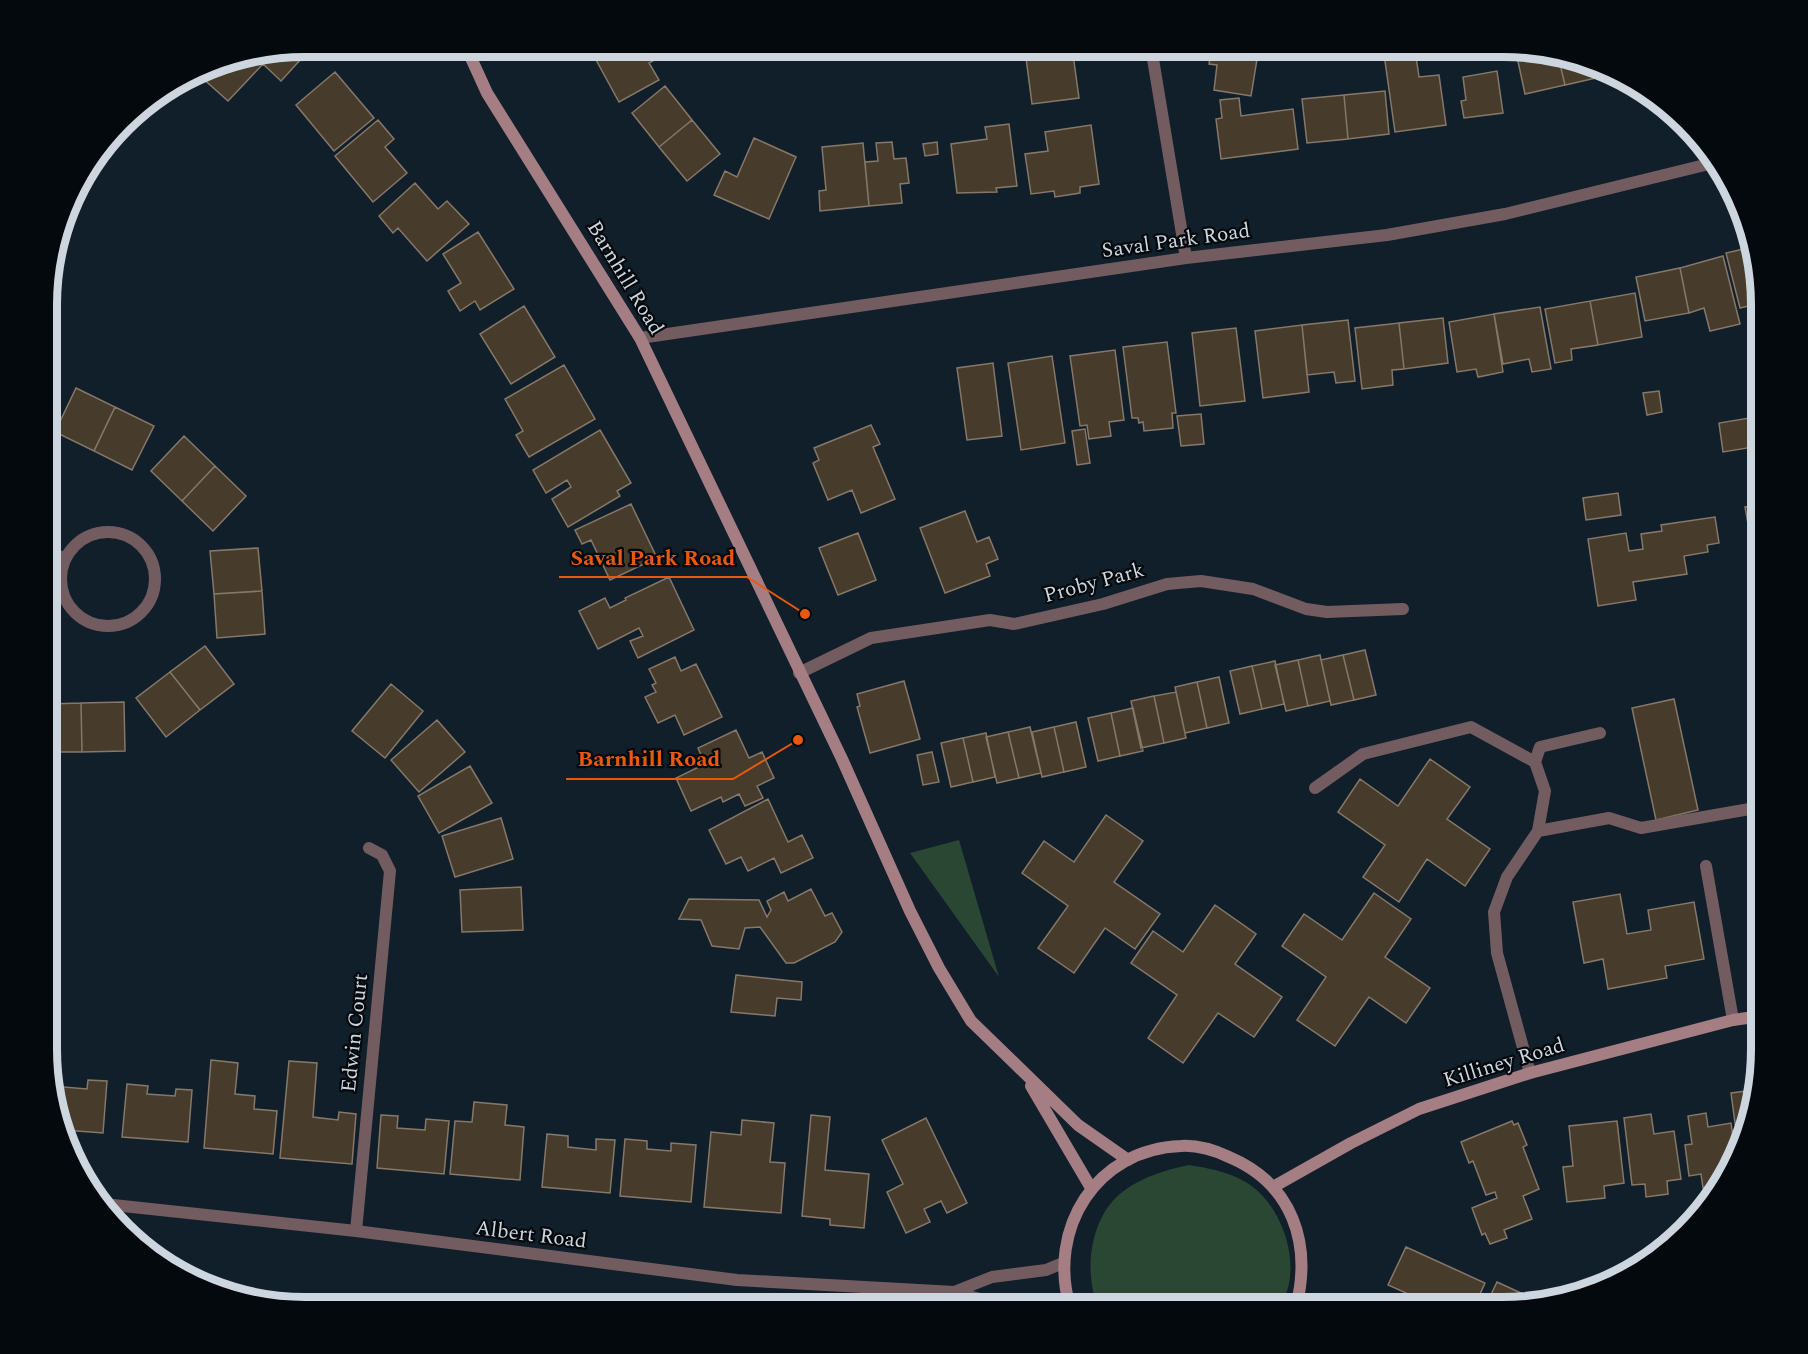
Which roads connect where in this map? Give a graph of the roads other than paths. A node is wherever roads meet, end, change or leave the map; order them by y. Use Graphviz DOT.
graph roads {
  1 [pos="471,57"];
  2 [pos="1154,57"];
  3 [pos="1707,164"];
  4 [pos="1186,258"];
  5 [pos="640,338"];
  6 [pos="57,555"];
  7 [pos="65,559"];
  8 [pos="1403,609"];
  9 [pos="799,673"];
  10 [pos="1600,733"];
  11 [pos="1535,762"];
  12 [pos="1315,788"];
  13 [pos="1751,809"];
  14 [pos="1538,831"];
  15 [pos="369,848"];
  16 [pos="1706,866"];
  17 [pos="1751,1017"];
  18 [pos="1733,1020"];
  19 [pos="1023,1072"];
  20 [pos="1530,1073"];
  21 [pos="1128,1160"];
  22 [pos="1273,1187"];
  23 [pos="1092,1188"];
  24 [pos="112,1205"];
  25 [pos="357,1231"];
  26 [pos="1063,1263"];
  27 [pos="954,1292"];
  28 [pos="972,1297"];
  29 [pos="1067,1297"];
  30 [pos="1299,1297"];
  1 -- 5 [label="main road, Barnhill Road"];
  2 -- 4 [label="street"];
  3 -- 4 [label="street, Saval Park Road"];
  4 -- 5 [label="street, Saval Park Road"];
  5 -- 9 [label="main road, Barnhill Road"];
  6 -- 7 [label="street"];
  7 -- 7 [label="street"];
  8 -- 9 [label="street, Proby Park"];
  9 -- 19 [label="main road, Barnhill Road"];
  10 -- 11 [label="street"];
  11 -- 12 [label="street"];
  11 -- 14 [label="street"];
  13 -- 14 [label="street"];
  14 -- 20 [label="street"];
  15 -- 25 [label="street, Edwin Court"];
  16 -- 18 [label="street"];
  17 -- 18 [label="main road, Killiney Road"];
  18 -- 20 [label="main road, Killiney Road"];
  19 -- 21 [label="main road, Barnhill Road"];
  19 -- 23 [label="main road, Barnhill Road"];
  20 -- 22 [label="main road, Killiney Road"];
  21 -- 22 [label="main road"];
  21 -- 23 [label="main road"];
  22 -- 30 [label="main road"];
  23 -- 26 [label="main road"];
  24 -- 25 [label="street, Albert Road"];
  25 -- 27 [label="street, Albert Road"];
  26 -- 27 [label="street, Albert Road"];
  26 -- 29 [label="main road"];
  27 -- 28 [label="street, Albert Road"];
}
